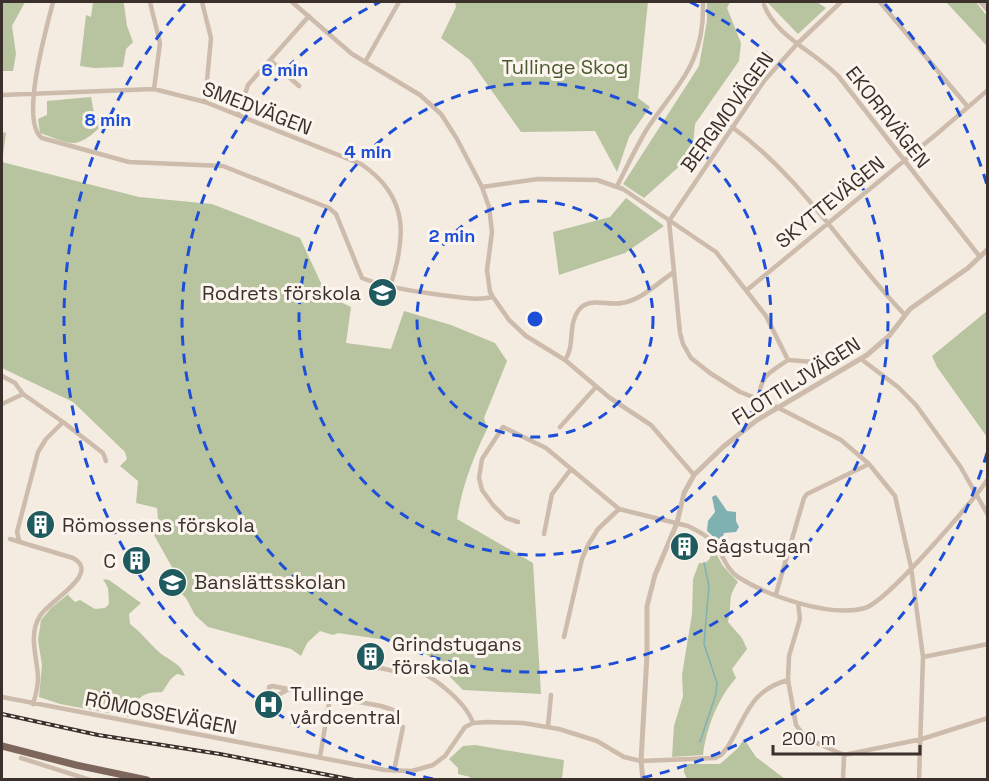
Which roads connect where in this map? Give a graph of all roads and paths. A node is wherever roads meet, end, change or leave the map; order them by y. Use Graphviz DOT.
graph roads {
  1 [pos="53,2"];
  2 [pos="150,2"];
  3 [pos="202,2"];
  4 [pos="292,2"];
  5 [pos="399,2"];
  6 [pos="704,2"];
  7 [pos="841,2"];
  8 [pos="880,2"];
  9 [pos="981,2"];
  10 [pos="764,5"];
  11 [pos="987,10"];
  12 [pos="309,16"];
  13 [pos="797,44"];
  14 [pos="270,60"];
  15 [pos="365,62"];
  16 [pos="299,86"];
  17 [pos="154,89"];
  18 [pos="987,90"];
  19 [pos="33,94"];
  20 [pos="2,95"];
  21 [pos="205,102"];
  22 [pos="968,107"];
  23 [pos="238,115"];
  24 [pos="732,127"];
  25 [pos="903,161"];
  26 [pos="617,186"];
  27 [pos="482,188"];
  28 [pos="669,221"];
  29 [pos="828,222"];
  30 [pos="987,249"];
  31 [pos="980,257"];
  32 [pos="674,272"];
  33 [pos="390,287"];
  34 [pos="747,290"];
  35 [pos="493,297"];
  36 [pos="905,315"];
  37 [pos="861,359"];
  38 [pos="565,360"];
  39 [pos="788,360"];
  40 [pos="828,363"];
  41 [pos="2,376"];
  42 [pos="596,387"];
  43 [pos="23,394"];
  44 [pos="759,400"];
  45 [pos="2,404"];
  46 [pos="777,407"];
  47 [pos="63,422"];
  48 [pos="560,427"];
  49 [pos="106,461"];
  50 [pos="869,464"];
  51 [pos="571,469"];
  52 [pos="694,475"];
  53 [pos="987,479"];
  54 [pos="976,495"];
  55 [pos="619,509"];
  56 [pos="987,515"];
  57 [pos="518,522"];
  58 [pos="676,523"];
  59 [pos="544,534"];
  60 [pos="10,539"];
  61 [pos="19,540"];
  62 [pos="911,567"];
  63 [pos="776,594"];
  64 [pos="798,603"];
  65 [pos="811,608"];
  66 [pos="800,619"];
  67 [pos="564,637"];
  68 [pos="987,644"];
  69 [pos="923,657"];
  70 [pos="370,666"];
  71 [pos="788,680"];
  72 [pos="288,689"];
  73 [pos="551,695"];
  74 [pos="2,697"];
  75 [pos="330,697"];
  76 [pos="33,704"];
  77 [pos="396,711"];
  78 [pos="987,718"];
  79 [pos="473,723"];
  80 [pos="548,726"];
  81 [pos="403,727"];
  82 [pos="922,739"];
  83 [pos="2,746"];
  84 [pos="844,755"];
  85 [pos="21,758"];
  86 [pos="320,758"];
  87 [pos="641,761"];
  88 [pos="394,771"];
  89 [pos="90,780"];
  90 [pos="147,780"];
  91 [pos="643,780"];
  92 [pos="843,780"];
  93 [pos="919,780"];
  1 -- 19 [label="street"];
  2 -- 17 [label="street"];
  3 -- 21 [label="street"];
  4 -- 12 [label="street"];
  5 -- 15 [label="street"];
  6 -- 26 [label="street"];
  7 -- 13 [label="street, BERGMOVÄGEN"];
  8 -- 22 [label="street"];
  9 -- 11 [label="street"];
  10 -- 13 [label="street, EKORRVÄGEN"];
  12 -- 14 [label="street"];
  12 -- 15 [label="street"];
  13 -- 24 [label="street, BERGMOVÄGEN"];
  13 -- 25 [label="street, EKORRVÄGEN"];
  14 -- 16 [label="street"];
  14 -- 23 [label="street"];
  15 -- 27 [label="street"];
  17 -- 19 [label="street, SMEDVÄGEN"];
  17 -- 21 [label="street, SMEDVÄGEN"];
  18 -- 22 [label="street, SKYTTEVÄGEN"];
  19 -- 20 [label="street, SMEDVÄGEN"];
  19 -- 33 [label="street"];
  21 -- 23 [label="street, SMEDVÄGEN"];
  22 -- 25 [label="street, SKYTTEVÄGEN"];
  23 -- 33 [label="street, SMEDVÄGEN"];
  24 -- 28 [label="street, BERGMOVÄGEN"];
  24 -- 29 [label="street"];
  25 -- 29 [label="street, SKYTTEVÄGEN"];
  25 -- 31 [label="street, EKORRVÄGEN"];
  26 -- 27 [label="street"];
  26 -- 28 [label="street"];
  27 -- 35 [label="street"];
  28 -- 32 [label="street"];
  28 -- 34 [label="street"];
  29 -- 34 [label="street, SKYTTEVÄGEN"];
  29 -- 36 [label="street"];
  30 -- 31 [label="street, FLOTTILJVÄGEN"];
  31 -- 36 [label="street, FLOTTILJVÄGEN"];
  32 -- 38 [label="street"];
  32 -- 44 [label="street"];
  33 -- 35 [label="street"];
  34 -- 39 [label="street"];
  35 -- 38 [label="street"];
  36 -- 37 [label="street, FLOTTILJVÄGEN"];
  37 -- 46 [label="street, FLOTTILJVÄGEN"];
  37 -- 54 [label="street"];
  38 -- 42 [label="street"];
  39 -- 40 [label="street"];
  39 -- 44 [label="street"];
  41 -- 43 [label="street"];
  42 -- 48 [label="street"];
  42 -- 52 [label="street"];
  43 -- 45 [label="street"];
  43 -- 47 [label="street"];
  44 -- 46 [label="street"];
  46 -- 50 [label="street"];
  46 -- 52 [label="street, FLOTTILJVÄGEN"];
  47 -- 49 [label="street"];
  47 -- 61 [label="street"];
  50 -- 62 [label="street"];
  50 -- 63 [label="street"];
  51 -- 55 [label="street"];
  51 -- 57 [label="street"];
  51 -- 59 [label="street"];
  52 -- 58 [label="street, FLOTTILJVÄGEN"];
  53 -- 54 [label="street"];
  54 -- 56 [label="street"];
  54 -- 62 [label="street"];
  55 -- 58 [label="street"];
  55 -- 67 [label="street"];
  58 -- 63 [label="street"];
  58 -- 87 [label="street, FLOTTILJVÄGEN"];
  60 -- 61 [label="street"];
  61 -- 76 [label="street"];
  62 -- 65 [label="street"];
  62 -- 69 [label="street"];
  63 -- 64 [label="street"];
  64 -- 65 [label="street"];
  64 -- 66 [label="street"];
  65 -- 66 [label="street"];
  66 -- 71 [label="street"];
  68 -- 69 [label="street"];
  69 -- 82 [label="street"];
  70 -- 79 [label="street"];
  71 -- 84 [label="street"];
  71 -- 87 [label="street"];
  72 -- 75 [label="street"];
  73 -- 80 [label="street"];
  74 -- 76 [label="street, RÖMOSSEVÄGEN"];
  75 -- 77 [label="street"];
  75 -- 86 [label="street"];
  76 -- 86 [label="street, RÖMOSSEVÄGEN"];
  78 -- 82 [label="street"];
  79 -- 80 [label="street"];
  79 -- 88 [label="street, RÖMOSSEVÄGEN"];
  80 -- 87 [label="street"];
  81 -- 88 [label="street"];
  82 -- 84 [label="street"];
  82 -- 93 [label="street"];
  83 -- 90 [label="main road"];
  84 -- 92 [label="street"];
  85 -- 89 [label="street"];
  86 -- 88 [label="street, RÖMOSSEVÄGEN"];
  87 -- 91 [label="street, FLOTTILJVÄGEN"];
}
